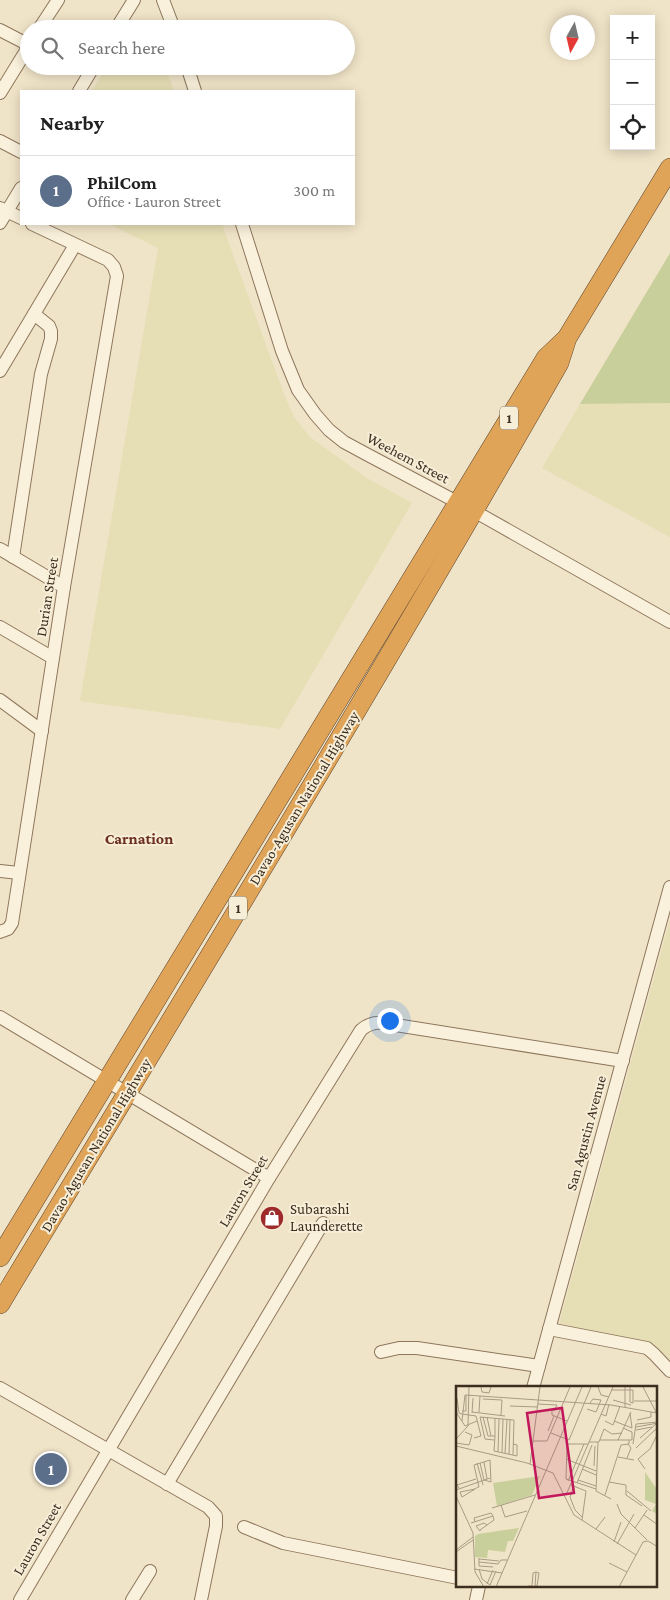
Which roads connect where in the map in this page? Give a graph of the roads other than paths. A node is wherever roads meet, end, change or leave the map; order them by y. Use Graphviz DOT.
graph roads {
  1 [pos="134,0"];
  2 [pos="163,0"];
  3 [pos="55,1"];
  4 [pos="44,20"];
  5 [pos="122,20"];
  6 [pos="171,20"];
  7 [pos="0,30"];
  8 [pos="20,40"];
  9 [pos="20,59"];
  10 [pos="89,75"];
  11 [pos="191,75"];
  12 [pos="1,88"];
  13 [pos="80,90"];
  14 [pos="195,90"];
  15 [pos="0,141"];
  16 [pos="20,151"];
  17 [pos="670,168"];
  18 [pos="20,189"];
  19 [pos="4,210"];
  20 [pos="20,218"];
  21 [pos="0,223"];
  22 [pos="34,225"];
  23 [pos="242,225"];
  24 [pos="75,245"];
  25 [pos="34,314"];
  26 [pos="567,338"];
  27 [pos="0,371"];
  28 [pos="457,502"];
  29 [pos="474,511"];
  30 [pos="0,549"];
  31 [pos="13,557"];
  32 [pos="64,587"];
  33 [pos="670,622"];
  34 [pos="0,627"];
  35 [pos="53,658"];
  36 [pos="0,702"];
  37 [pos="42,731"];
  38 [pos="0,871"];
  39 [pos="19,873"];
  40 [pos="670,887"];
  41 [pos="0,932"];
  42 [pos="173,972"];
  43 [pos="193,984"];
  44 [pos="0,1017"];
  45 [pos="622,1062"];
  46 [pos="107,1082"];
  47 [pos="127,1094"];
  48 [pos="80,1125"];
  49 [pos="99,1139"];
  50 [pos="269,1178"];
  51 [pos="323,1222"];
  52 [pos="0,1257"];
  53 [pos="0,1304"];
  54 [pos="550,1329"];
  55 [pos="381,1352"];
  56 [pos="539,1366"];
  57 [pos="670,1371"];
  58 [pos="534,1386"];
  59 [pos="0,1388"];
  60 [pos="108,1450"];
  61 [pos="167,1484"];
  62 [pos="244,1527"];
  63 [pos="150,1571"];
  64 [pos="456,1578"];
  65 [pos="20,1600"];
  66 [pos="132,1600"];
  67 [pos="201,1600"];
  1 -- 5 [label="street"];
  2 -- 6 [label="street"];
  3 -- 4 [label="street"];
  7 -- 8 [label="street"];
  9 -- 12 [label="street"];
  10 -- 13 [label="street"];
  11 -- 14 [label="street"];
  15 -- 16 [label="street"];
  17 -- 26 [label="highway, Davao-Agusan National Highway / 1"];
  18 -- 19 [label="street"];
  19 -- 20 [label="street"];
  19 -- 21 [label="street"];
  22 -- 24 [label="street"];
  23 -- 28 [label="street, Weehem Street"];
  24 -- 25 [label="street"];
  24 -- 32 [label="street, Durian Street"];
  25 -- 27 [label="street"];
  25 -- 31 [label="street"];
  26 -- 28 [label="highway, Davao-Agusan National Highway / 1"];
  26 -- 29 [label="highway, Davao-Agusan National Highway / 1"];
  28 -- 29 [label="street, Weehem Street"];
  28 -- 42 [label="highway, Davao-Agusan National Highway / 1"];
  29 -- 33 [label="street, Weehem Street"];
  29 -- 43 [label="highway, Davao-Agusan National Highway / 1"];
  30 -- 31 [label="street"];
  31 -- 32 [label="street"];
  32 -- 35 [label="street, Durian Street"];
  34 -- 35 [label="street"];
  35 -- 37 [label="street, Durian Street"];
  36 -- 37 [label="street"];
  37 -- 39 [label="street, Durian Street"];
  38 -- 39 [label="street"];
  39 -- 41 [label="street, Durian Street"];
  40 -- 45 [label="street, San Agustin Avenue"];
  42 -- 43 [label="highway"];
  42 -- 46 [label="highway, Davao-Agusan National Highway / 1"];
  43 -- 47 [label="highway, Davao-Agusan National Highway / 1"];
  44 -- 46 [label="street"];
  45 -- 50 [label="street, Lauron Street"];
  45 -- 54 [label="street, San Agustin Avenue"];
  46 -- 47 [label="street"];
  46 -- 48 [label="highway, Davao-Agusan National Highway / 1"];
  47 -- 49 [label="highway, Davao-Agusan National Highway / 1"];
  47 -- 50 [label="street"];
  48 -- 49 [label="highway"];
  48 -- 52 [label="highway, Davao-Agusan National Highway / 1"];
  49 -- 53 [label="highway, Davao-Agusan National Highway / 1"];
  50 -- 60 [label="street, Lauron Street"];
  51 -- 61 [label="street"];
  54 -- 56 [label="street, San Agustin Avenue"];
  54 -- 57 [label="street"];
  55 -- 56 [label="street"];
  56 -- 58 [label="street, San Agustin Avenue"];
  59 -- 60 [label="street"];
  60 -- 61 [label="street"];
  60 -- 65 [label="street, Lauron Street"];
  61 -- 67 [label="street"];
  62 -- 64 [label="street"];
  63 -- 66 [label="street"];
}
